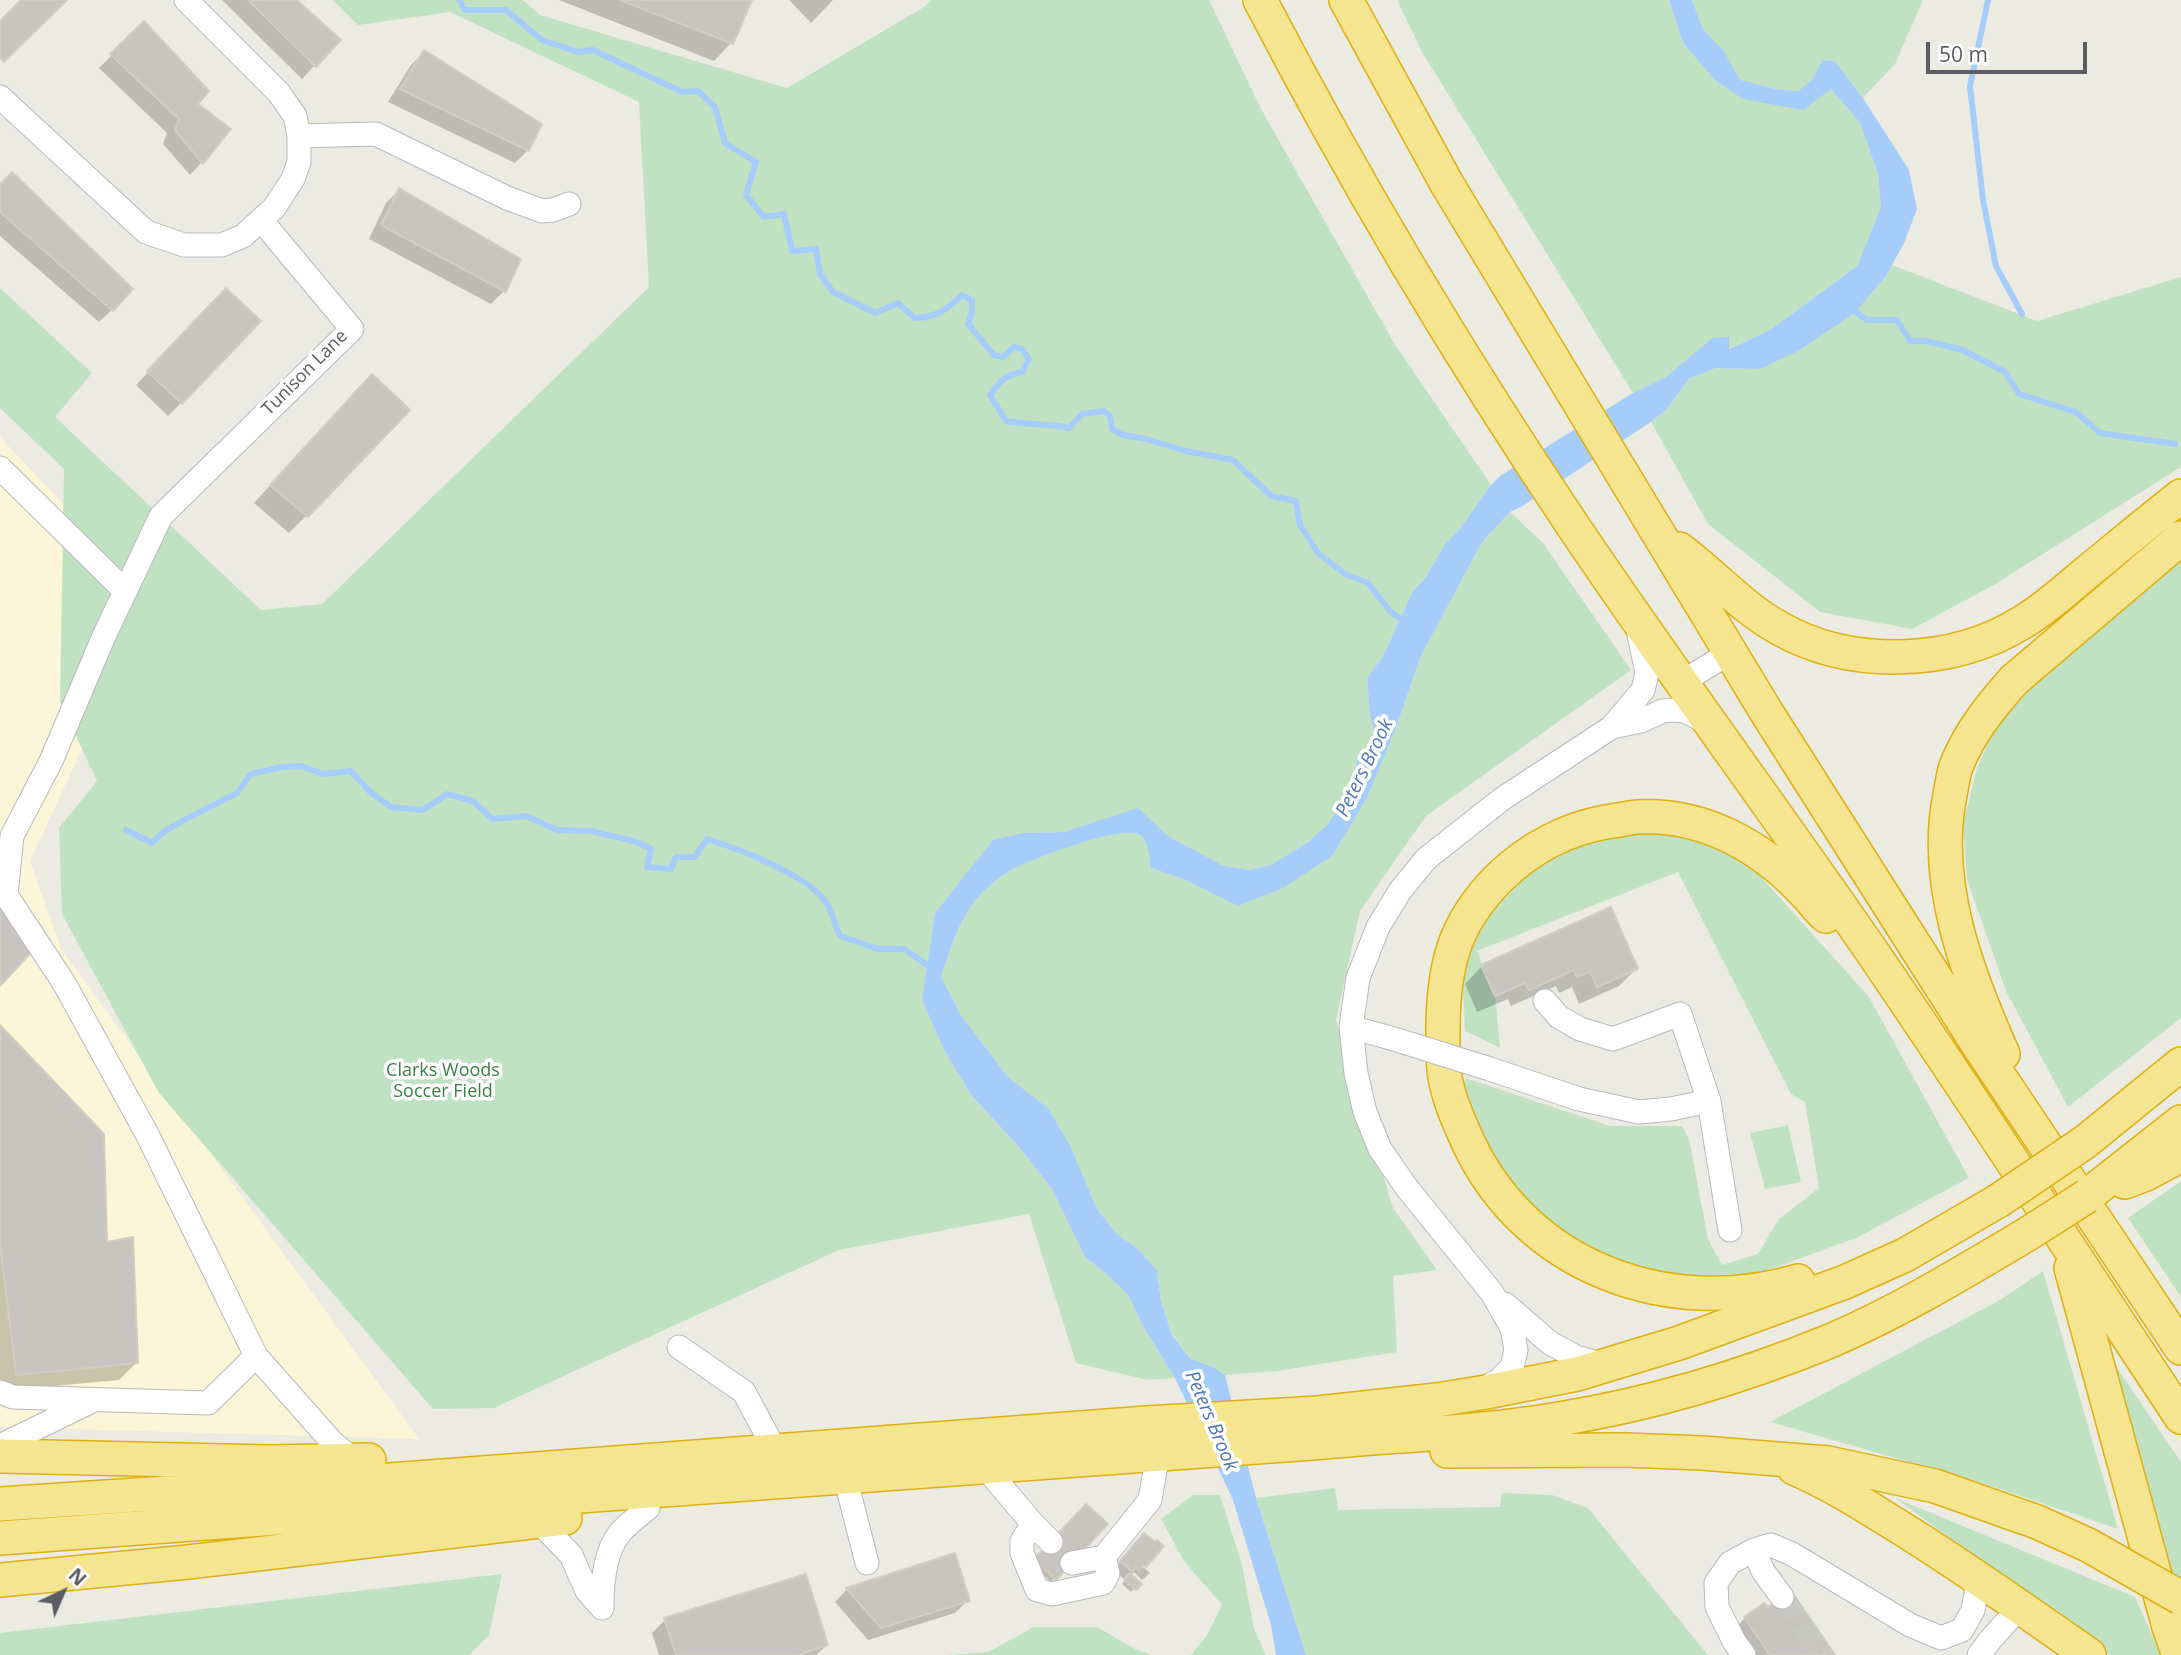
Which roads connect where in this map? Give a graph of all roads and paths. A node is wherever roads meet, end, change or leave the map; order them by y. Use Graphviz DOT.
graph roads {
  1 [pos="186,0"];
  2 [pos="1261,0"];
  3 [pos="1346,0"];
  4 [pos="0,97"];
  5 [pos="299,136"];
  6 [pos="569,204"];
  7 [pos="261,220"];
  8 [pos="0,467"];
  9 [pos="2181,496"];
  10 [pos="1659,534"];
  11 [pos="2181,538"];
  12 [pos="125,591"];
  13 [pos="1633,613"];
  14 [pos="1731,652"];
  15 [pos="1682,682"];
  16 [pos="1713,726"];
  17 [pos="1612,727"];
  18 [pos="3,892"];
  19 [pos="1868,947"];
  20 [pos="1545,1000"];
  21 [pos="1351,1027"];
  22 [pos="2181,1064"];
  23 [pos="1709,1101"];
  24 [pos="2181,1122"];
  25 [pos="2040,1136"];
  26 [pos="2181,1155"];
  27 [pos="2141,1166"];
  28 [pos="1730,1230"];
  29 [pos="2063,1238"];
  30 [pos="1905,1255"];
  31 [pos="1492,1293"];
  32 [pos="679,1347"];
  33 [pos="2181,1348"];
  34 [pos="256,1356"];
  35 [pos="1608,1366"];
  36 [pos="0,1392"];
  37 [pos="1473,1395"];
  38 [pos="97,1399"];
  39 [pos="2181,1417"];
  40 [pos="1322,1428"];
  41 [pos="1152,1438"];
  42 [pos="0,1446"];
  43 [pos="775,1450"];
  44 [pos="0,1456"];
  45 [pos="1776,1460"];
  46 [pos="355,1461"];
  47 [pos="984,1465"];
  48 [pos="434,1476"];
  49 [pos="845,1477"];
  50 [pos="740,1483"];
  51 [pos="0,1504"];
  52 [pos="648,1508"];
  53 [pos="539,1522"];
  54 [pos="1033,1524"];
  55 [pos="0,1538"];
  56 [pos="1051,1542"];
  57 [pos="1754,1550"];
  58 [pos="1104,1557"];
  59 [pos="867,1563"];
  60 [pos="1072,1563"];
  61 [pos="1979,1577"];
  62 [pos="0,1580"];
  63 [pos="1783,1597"];
  64 [pos="2181,1598"];
  65 [pos="2020,1607"];
  66 [pos="1949,1646"];
  67 [pos="1744,1655"];
  68 [pos="1979,1655"];
  69 [pos="2089,1655"];
  70 [pos="2179,1655"];
  1 -- 5 [label="street"];
  2 -- 13 [label="highway"];
  3 -- 10 [label="highway"];
  4 -- 7 [label="street"];
  5 -- 6 [label="street"];
  5 -- 7 [label="street"];
  7 -- 12 [label="street, Tunison Lane"];
  8 -- 12 [label="street"];
  9 -- 10 [label="highway"];
  10 -- 14 [label="highway"];
  11 -- 25 [label="highway"];
  12 -- 18 [label="street"];
  13 -- 15 [label="highway"];
  13 -- 17 [label="street"];
  14 -- 15 [label="street"];
  14 -- 25 [label="highway"];
  15 -- 16 [label="highway"];
  16 -- 17 [label="street"];
  16 -- 19 [label="highway"];
  17 -- 21 [label="street"];
  18 -- 34 [label="street"];
  19 -- 29 [label="highway"];
  19 -- 30 [label="highway"];
  20 -- 23 [label="street"];
  21 -- 23 [label="street, bridge"];
  21 -- 31 [label="street"];
  22 -- 30 [label="highway, bridge"];
  23 -- 28 [label="street"];
  24 -- 27 [label="highway"];
  25 -- 33 [label="highway"];
  26 -- 27 [label="highway"];
  27 -- 40 [label="highway, bridge"];
  29 -- 39 [label="highway"];
  29 -- 70 [label="highway"];
  30 -- 35 [label="highway"];
  31 -- 35 [label="street"];
  31 -- 37 [label="street"];
  32 -- 43 [label="street"];
  34 -- 38 [label="street"];
  34 -- 46 [label="street"];
  35 -- 37 [label="highway"];
  36 -- 38 [label="street"];
  37 -- 40 [label="highway"];
  38 -- 42 [label="street"];
  40 -- 41 [label="highway"];
  40 -- 45 [label="highway"];
  41 -- 43 [label="highway"];
  41 -- 47 [label="highway"];
  41 -- 58 [label="street"];
  43 -- 48 [label="highway"];
  44 -- 46 [label="highway"];
  45 -- 61 [label="highway"];
  45 -- 64 [label="highway, bridge"];
  46 -- 48 [label="highway"];
  47 -- 49 [label="highway"];
  47 -- 54 [label="street"];
  48 -- 51 [label="highway"];
  49 -- 50 [label="highway"];
  49 -- 59 [label="street"];
  50 -- 52 [label="highway"];
  50 -- 55 [label="highway"];
  52 -- 53 [label="highway"];
  52 -- 53 [label="street"];
  53 -- 62 [label="highway"];
  54 -- 56 [label="street"];
  54 -- 58 [label="street"];
  57 -- 63 [label="street"];
  57 -- 66 [label="street"];
  57 -- 67 [label="street"];
  58 -- 60 [label="street"];
  61 -- 65 [label="highway"];
  61 -- 66 [label="street"];
  65 -- 68 [label="street"];
  65 -- 69 [label="highway"];
}
